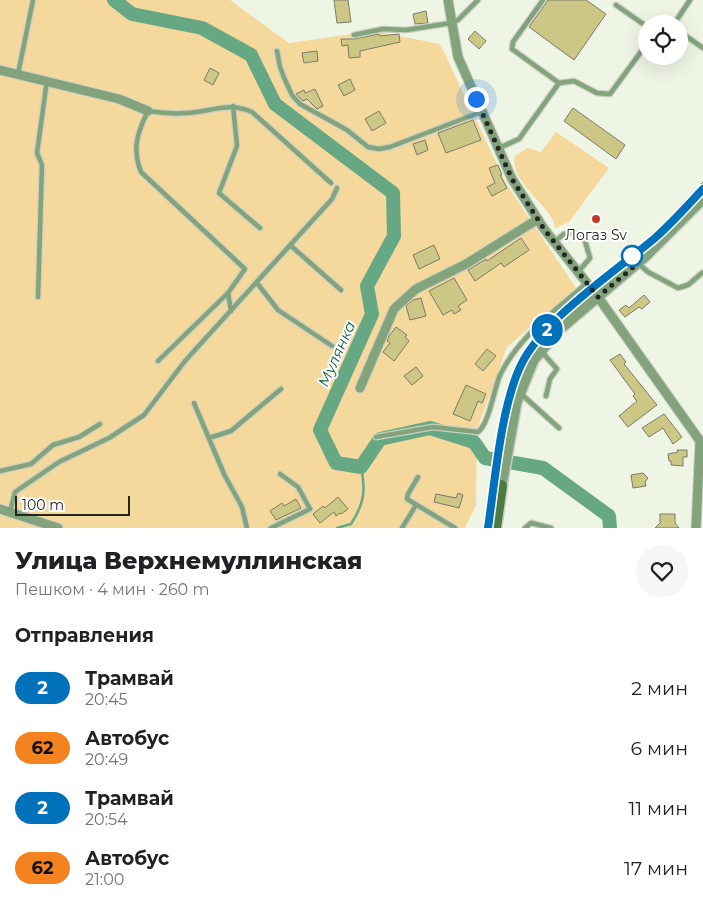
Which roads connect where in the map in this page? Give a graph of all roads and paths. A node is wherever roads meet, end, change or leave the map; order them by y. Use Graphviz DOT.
graph roads {
  1 [pos="32,0"];
  2 [pos="448,0"];
  3 [pos="478,0"];
  4 [pos="543,0"];
  5 [pos="690,0"];
  6 [pos="616,5"];
  7 [pos="680,15"];
  8 [pos="638,20"];
  9 [pos="451,23"];
  10 [pos="354,35"];
  11 [pos="688,37"];
  12 [pos="703,48"];
  13 [pos="277,51"];
  14 [pos="638,56"];
  15 [pos="0,70"];
  16 [pos="18,74"];
  17 [pos="48,80"];
  18 [pos="559,83"];
  19 [pos="233,106"];
  20 [pos="148,111"];
  21 [pos="481,112"];
  22 [pos="498,149"];
  23 [pos="331,183"];
  24 [pos="337,188"];
  25 [pos="703,199"];
  26 [pos="538,219"];
  27 [pos="260,228"];
  28 [pos="554,242"];
  29 [pos="290,246"];
  30 [pos="638,263"];
  31 [pos="578,272"];
  32 [pos="702,273"];
  33 [pos="256,283"];
  34 [pos="587,283"];
  35 [pos="341,290"];
  36 [pos="228,293"];
  37 [pos="38,297"];
  38 [pos="598,297"];
  39 [pos="230,311"];
  40 [pos="332,346"];
  41 [pos="540,350"];
  42 [pos="158,361"];
  43 [pos="360,388"];
  44 [pos="281,389"];
  45 [pos="519,392"];
  46 [pos="546,396"];
  47 [pos="194,403"];
  48 [pos="100,424"];
  49 [pos="558,428"];
  50 [pos="701,435"];
  51 [pos="376,437"];
  52 [pos="209,438"];
  53 [pos="0,470"];
  54 [pos="280,474"];
  55 [pos="418,476"];
  56 [pos="501,486"];
  57 [pos="416,505"];
  58 [pos="0,509"];
  59 [pos="10,513"];
  60 [pos="55,528"];
  61 [pos="247,528"];
  62 [pos="271,528"];
  63 [pos="403,528"];
  64 [pos="455,528"];
  65 [pos="494,528"];
  66 [pos="525,528"];
  67 [pos="551,528"];
  68 [pos="696,528"];
  1 -- 16 [label="lane"];
  2 -- 9 [label="street"];
  3 -- 9 [label="lane"];
  4 -- 18 [label="lane"];
  5 -- 7 [label="lane"];
  6 -- 8 [label="lane"];
  9 -- 10 [label="lane"];
  9 -- 21 [label="street"];
  11 -- 12 [label="lane"];
  13 -- 21 [label="lane"];
  14 -- 18 [label="lane"];
  15 -- 16 [label="street"];
  16 -- 17 [label="street"];
  17 -- 20 [label="street"];
  17 -- 37 [label="lane"];
  18 -- 22 [label="lane"];
  19 -- 20 [label="lane"];
  19 -- 23 [label="lane"];
  19 -- 27 [label="lane"];
  20 -- 36 [label="lane"];
  21 -- 22 [label="street"];
  22 -- 26 [label="street"];
  24 -- 29 [label="lane"];
  25 -- 30 [label="street"];
  26 -- 28 [label="street"];
  26 -- 43 [label="street"];
  28 -- 31 [label="street"];
  28 -- 31 [label="lane"];
  29 -- 33 [label="lane"];
  29 -- 35 [label="lane"];
  30 -- 32 [label="lane"];
  30 -- 38 [label="street"];
  31 -- 34 [label="street"];
  33 -- 39 [label="lane"];
  33 -- 40 [label="lane"];
  34 -- 38 [label="street"];
  34 -- 51 [label="lane"];
  36 -- 39 [label="lane"];
  36 -- 42 [label="lane"];
  38 -- 41 [label="street"];
  38 -- 50 [label="street"];
  39 -- 59 [label="lane"];
  41 -- 45 [label="street"];
  41 -- 46 [label="lane"];
  44 -- 52 [label="lane"];
  45 -- 49 [label="lane"];
  45 -- 56 [label="street"];
  47 -- 52 [label="lane"];
  48 -- 53 [label="lane"];
  50 -- 68 [label="street"];
  52 -- 61 [label="lane"];
  54 -- 62 [label="lane"];
  55 -- 57 [label="lane"];
  56 -- 65 [label="main road"];
  57 -- 63 [label="lane"];
  57 -- 64 [label="lane"];
  58 -- 59 [label="street"];
  59 -- 60 [label="street"];
  66 -- 67 [label="lane"];
}
